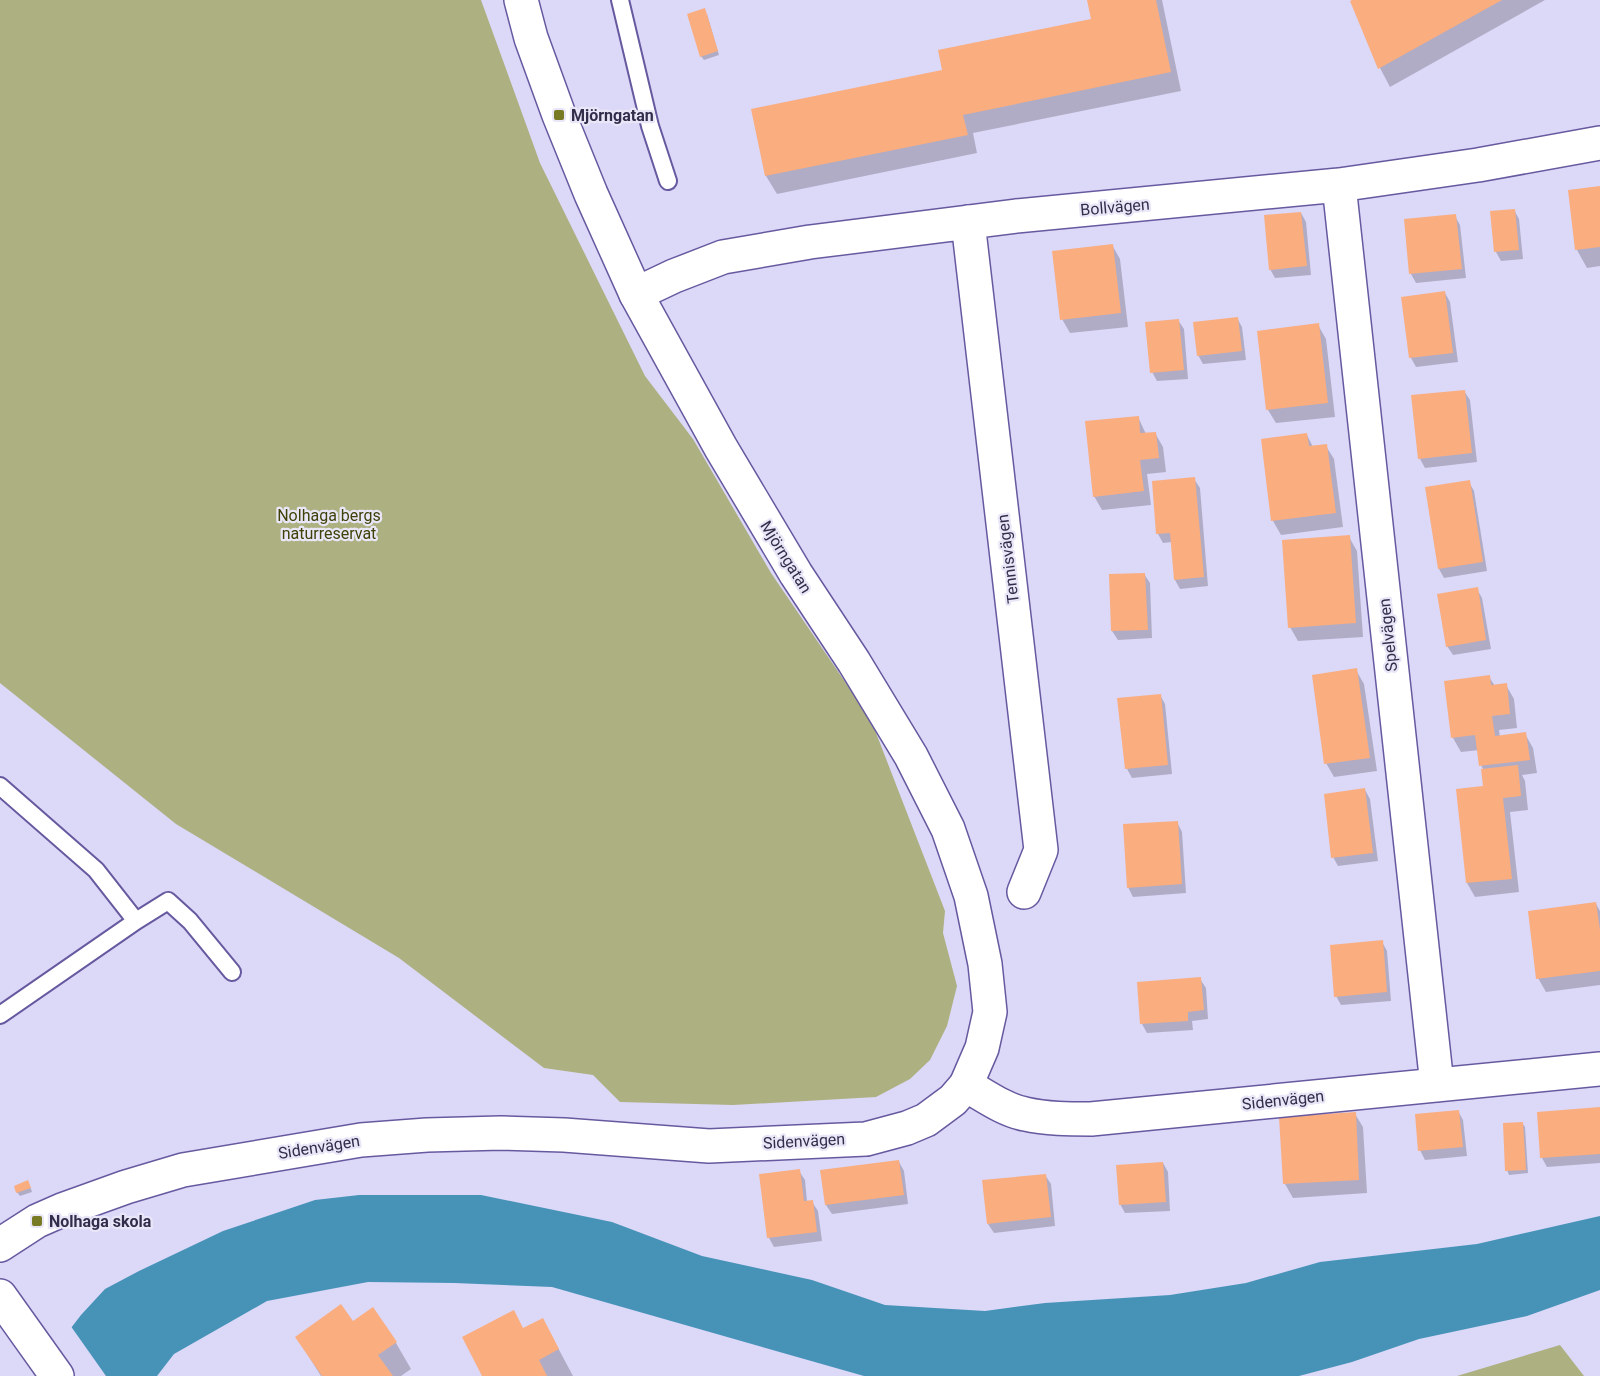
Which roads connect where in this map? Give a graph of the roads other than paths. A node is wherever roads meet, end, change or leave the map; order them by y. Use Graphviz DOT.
graph roads {
  1 [pos="521,0"];
  2 [pos="620,0"];
  3 [pos="1600,143"];
  4 [pos="668,181"];
  5 [pos="1339,185"];
  6 [pos="968,222"];
  7 [pos="636,294"];
  8 [pos="0,786"];
  9 [pos="1024,892"];
  10 [pos="136,921"];
  11 [pos="232,972"];
  12 [pos="0,1015"];
  13 [pos="1600,1069"];
  14 [pos="966,1085"];
  15 [pos="1437,1085"];
  16 [pos="0,1245"];
  17 [pos="8,1308"];
  18 [pos="57,1376"];
  1 -- 7 [label="street, Mjörngatan"];
  2 -- 4 [label="lane"];
  3 -- 5 [label="street, Bollvägen"];
  5 -- 6 [label="street, Bollvägen"];
  5 -- 15 [label="street, Spelvägen"];
  6 -- 7 [label="street, Bollvägen"];
  6 -- 9 [label="street, Tennisvägen"];
  7 -- 14 [label="street, Mjörngatan"];
  8 -- 10 [label="lane"];
  10 -- 11 [label="lane"];
  10 -- 12 [label="lane"];
  13 -- 15 [label="street, Sidenvägen"];
  14 -- 15 [label="street, Sidenvägen"];
  14 -- 16 [label="street, Sidenvägen"];
  17 -- 18 [label="street"];
}
